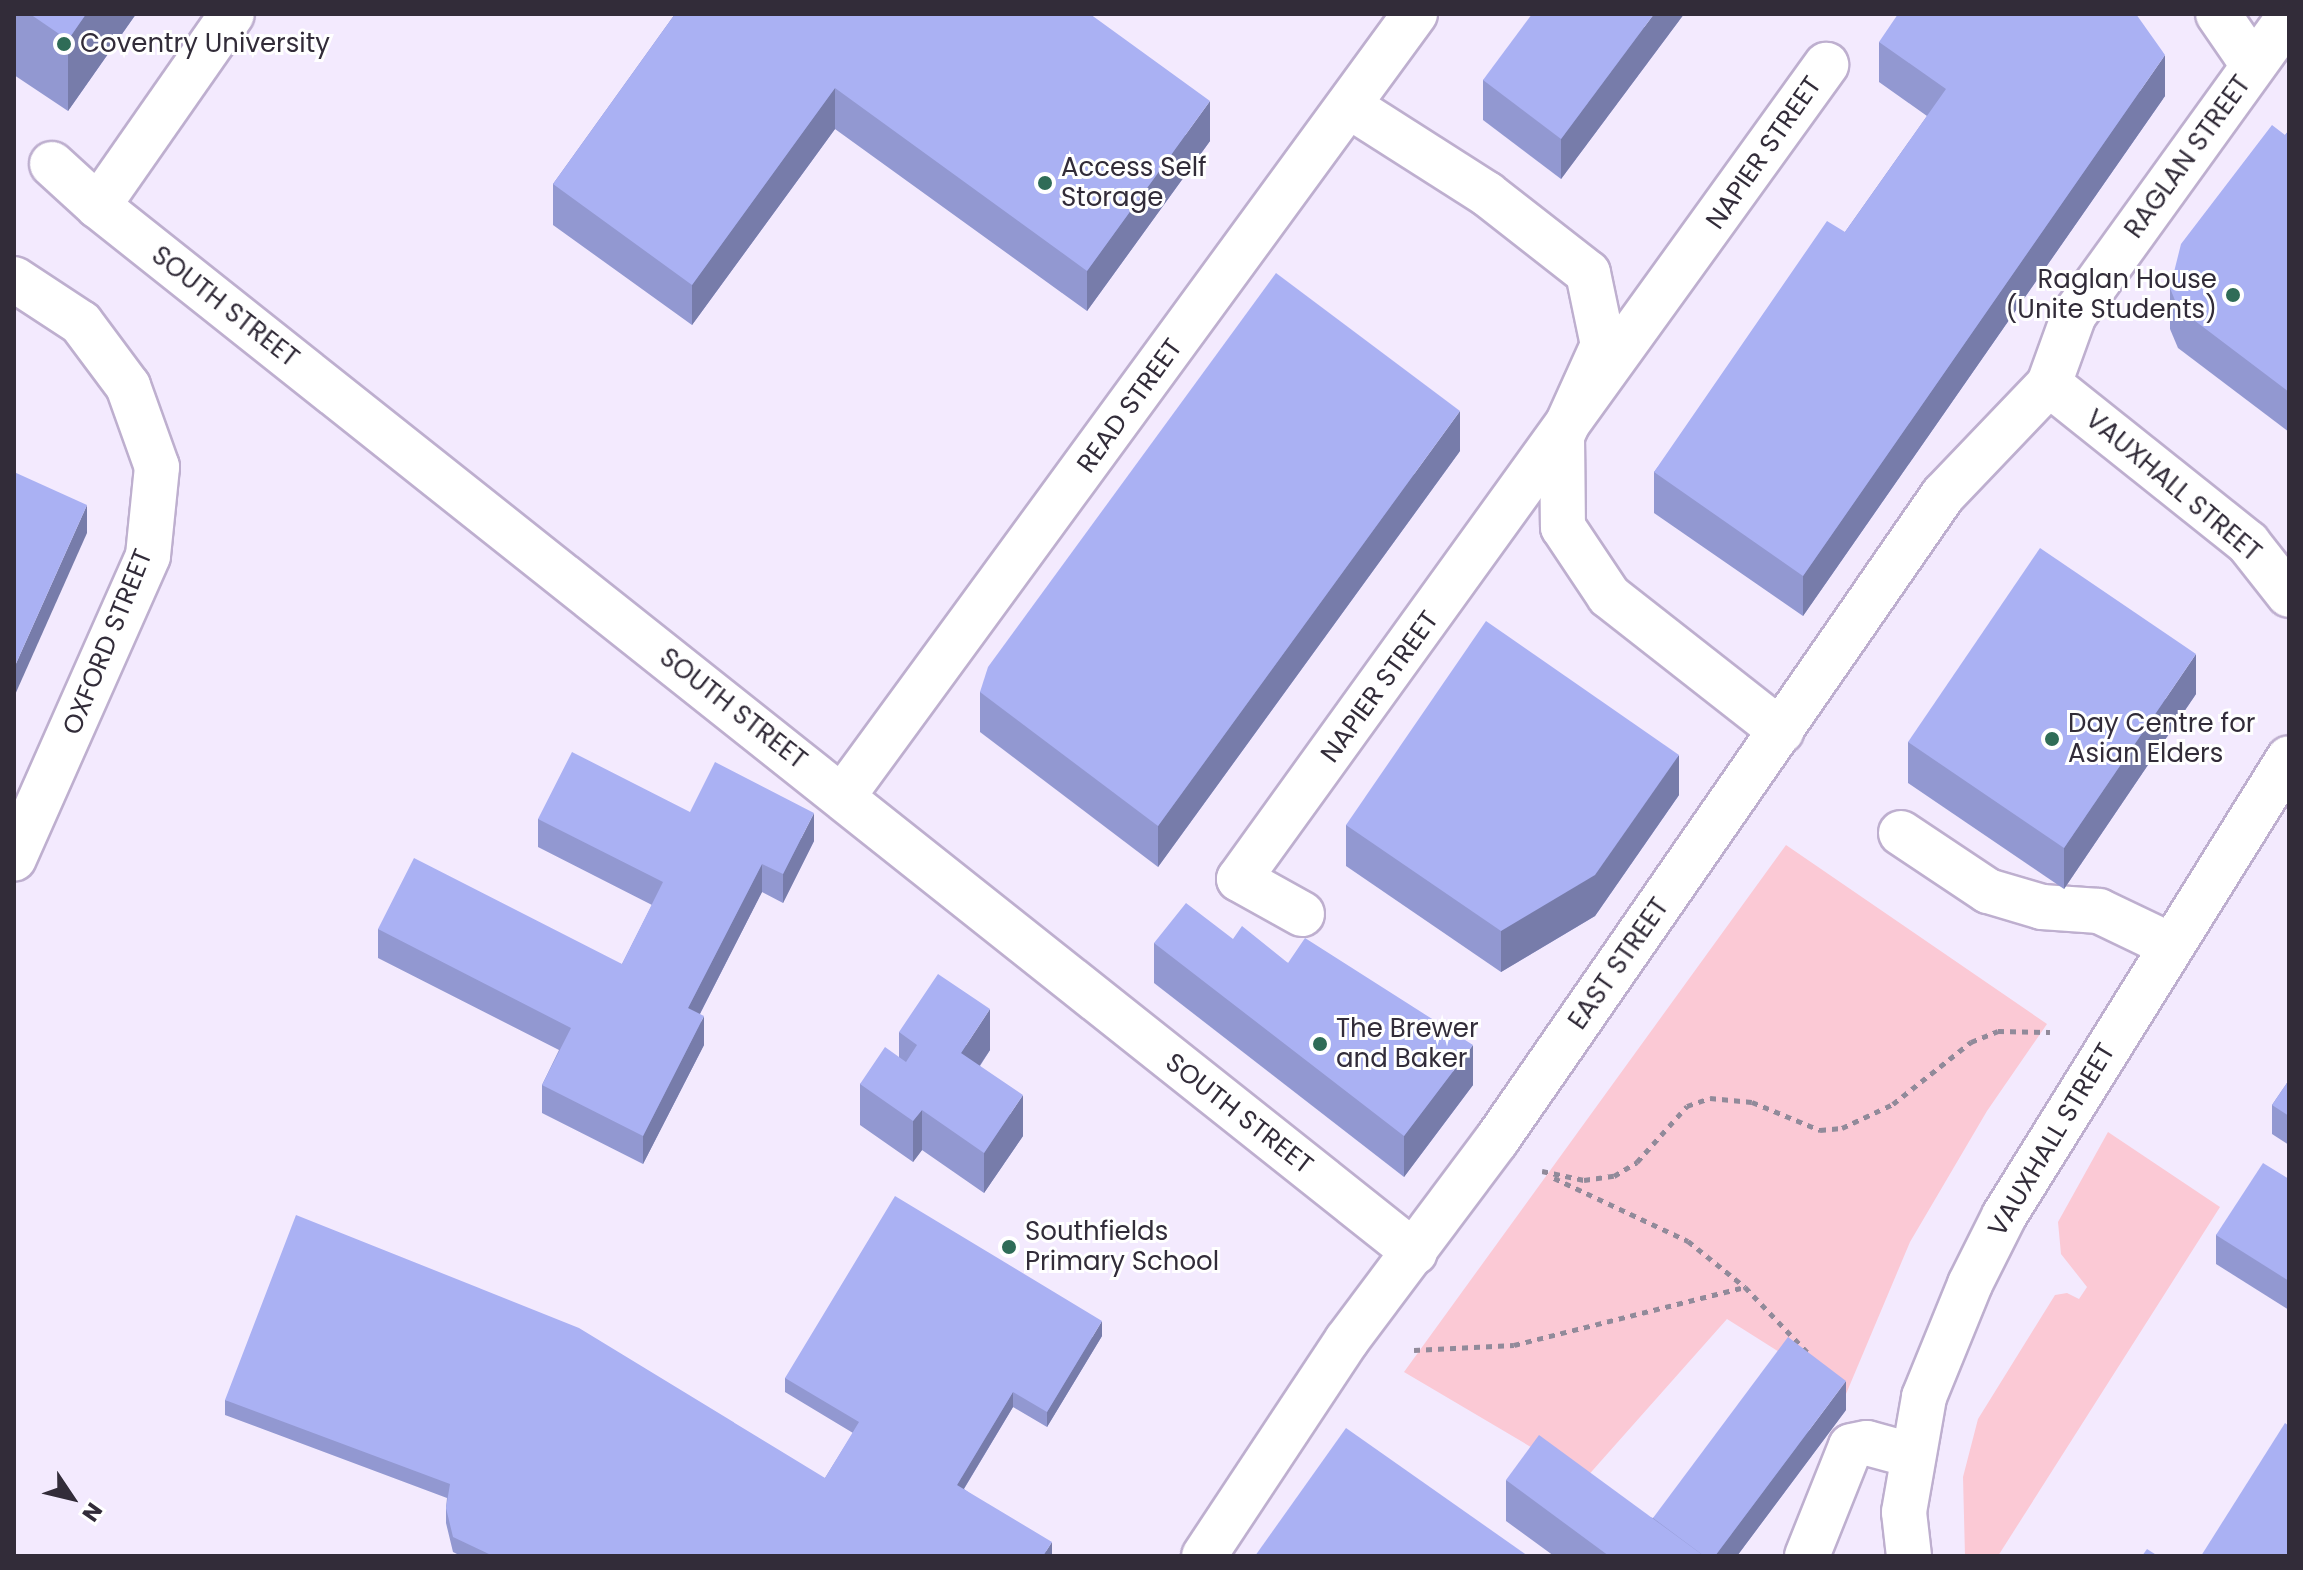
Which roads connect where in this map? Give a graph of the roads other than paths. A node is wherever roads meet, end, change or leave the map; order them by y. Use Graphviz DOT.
graph roads {
  1 [pos="232,14"];
  2 [pos="1415,14"];
  3 [pos="2218,14"];
  4 [pos="2289,17"];
  5 [pos="1826,65"];
  6 [pos="2253,65"];
  7 [pos="1349,106"];
  8 [pos="52,164"];
  9 [pos="98,206"];
  10 [pos="14,279"];
  11 [pos="2049,384"];
  12 [pos="1562,436"];
  13 [pos="2289,595"];
  14 [pos="1781,731"];
  15 [pos="2289,758"];
  16 [pos="843,796"];
  17 [pos="1901,833"];
  18 [pos="14,859"];
  19 [pos="1302,914"];
  20 [pos="2170,945"];
  21 [pos="1415,1253"];
  22 [pos="1911,1455"];
  23 [pos="1204,1556"];
  24 [pos="1807,1556"];
  25 [pos="1909,1556"];
  1 -- 9 [label="street"];
  2 -- 7 [label="street, READ STREET"];
  3 -- 6 [label="street"];
  4 -- 6 [label="street, RAGLAN STREET"];
  5 -- 12 [label="street, NAPIER STREET"];
  6 -- 11 [label="street, RAGLAN STREET"];
  7 -- 12 [label="street, NAPIER STREET"];
  7 -- 16 [label="street, READ STREET"];
  8 -- 9 [label="street, SOUTH STREET"];
  9 -- 16 [label="street, SOUTH STREET"];
  10 -- 18 [label="street, OXFORD STREET"];
  11 -- 13 [label="street, VAUXHALL STREET"];
  11 -- 14 [label="street, EAST STREET"];
  12 -- 14 [label="street, NAPIER STREET"];
  12 -- 19 [label="street, NAPIER STREET"];
  14 -- 21 [label="street, EAST STREET"];
  15 -- 20 [label="street, VAUXHALL STREET"];
  16 -- 21 [label="street, SOUTH STREET"];
  17 -- 20 [label="street"];
  20 -- 22 [label="street, VAUXHALL STREET"];
  21 -- 23 [label="street, EAST STREET"];
  22 -- 24 [label="street"];
  22 -- 25 [label="street, VAUXHALL STREET"];
}
